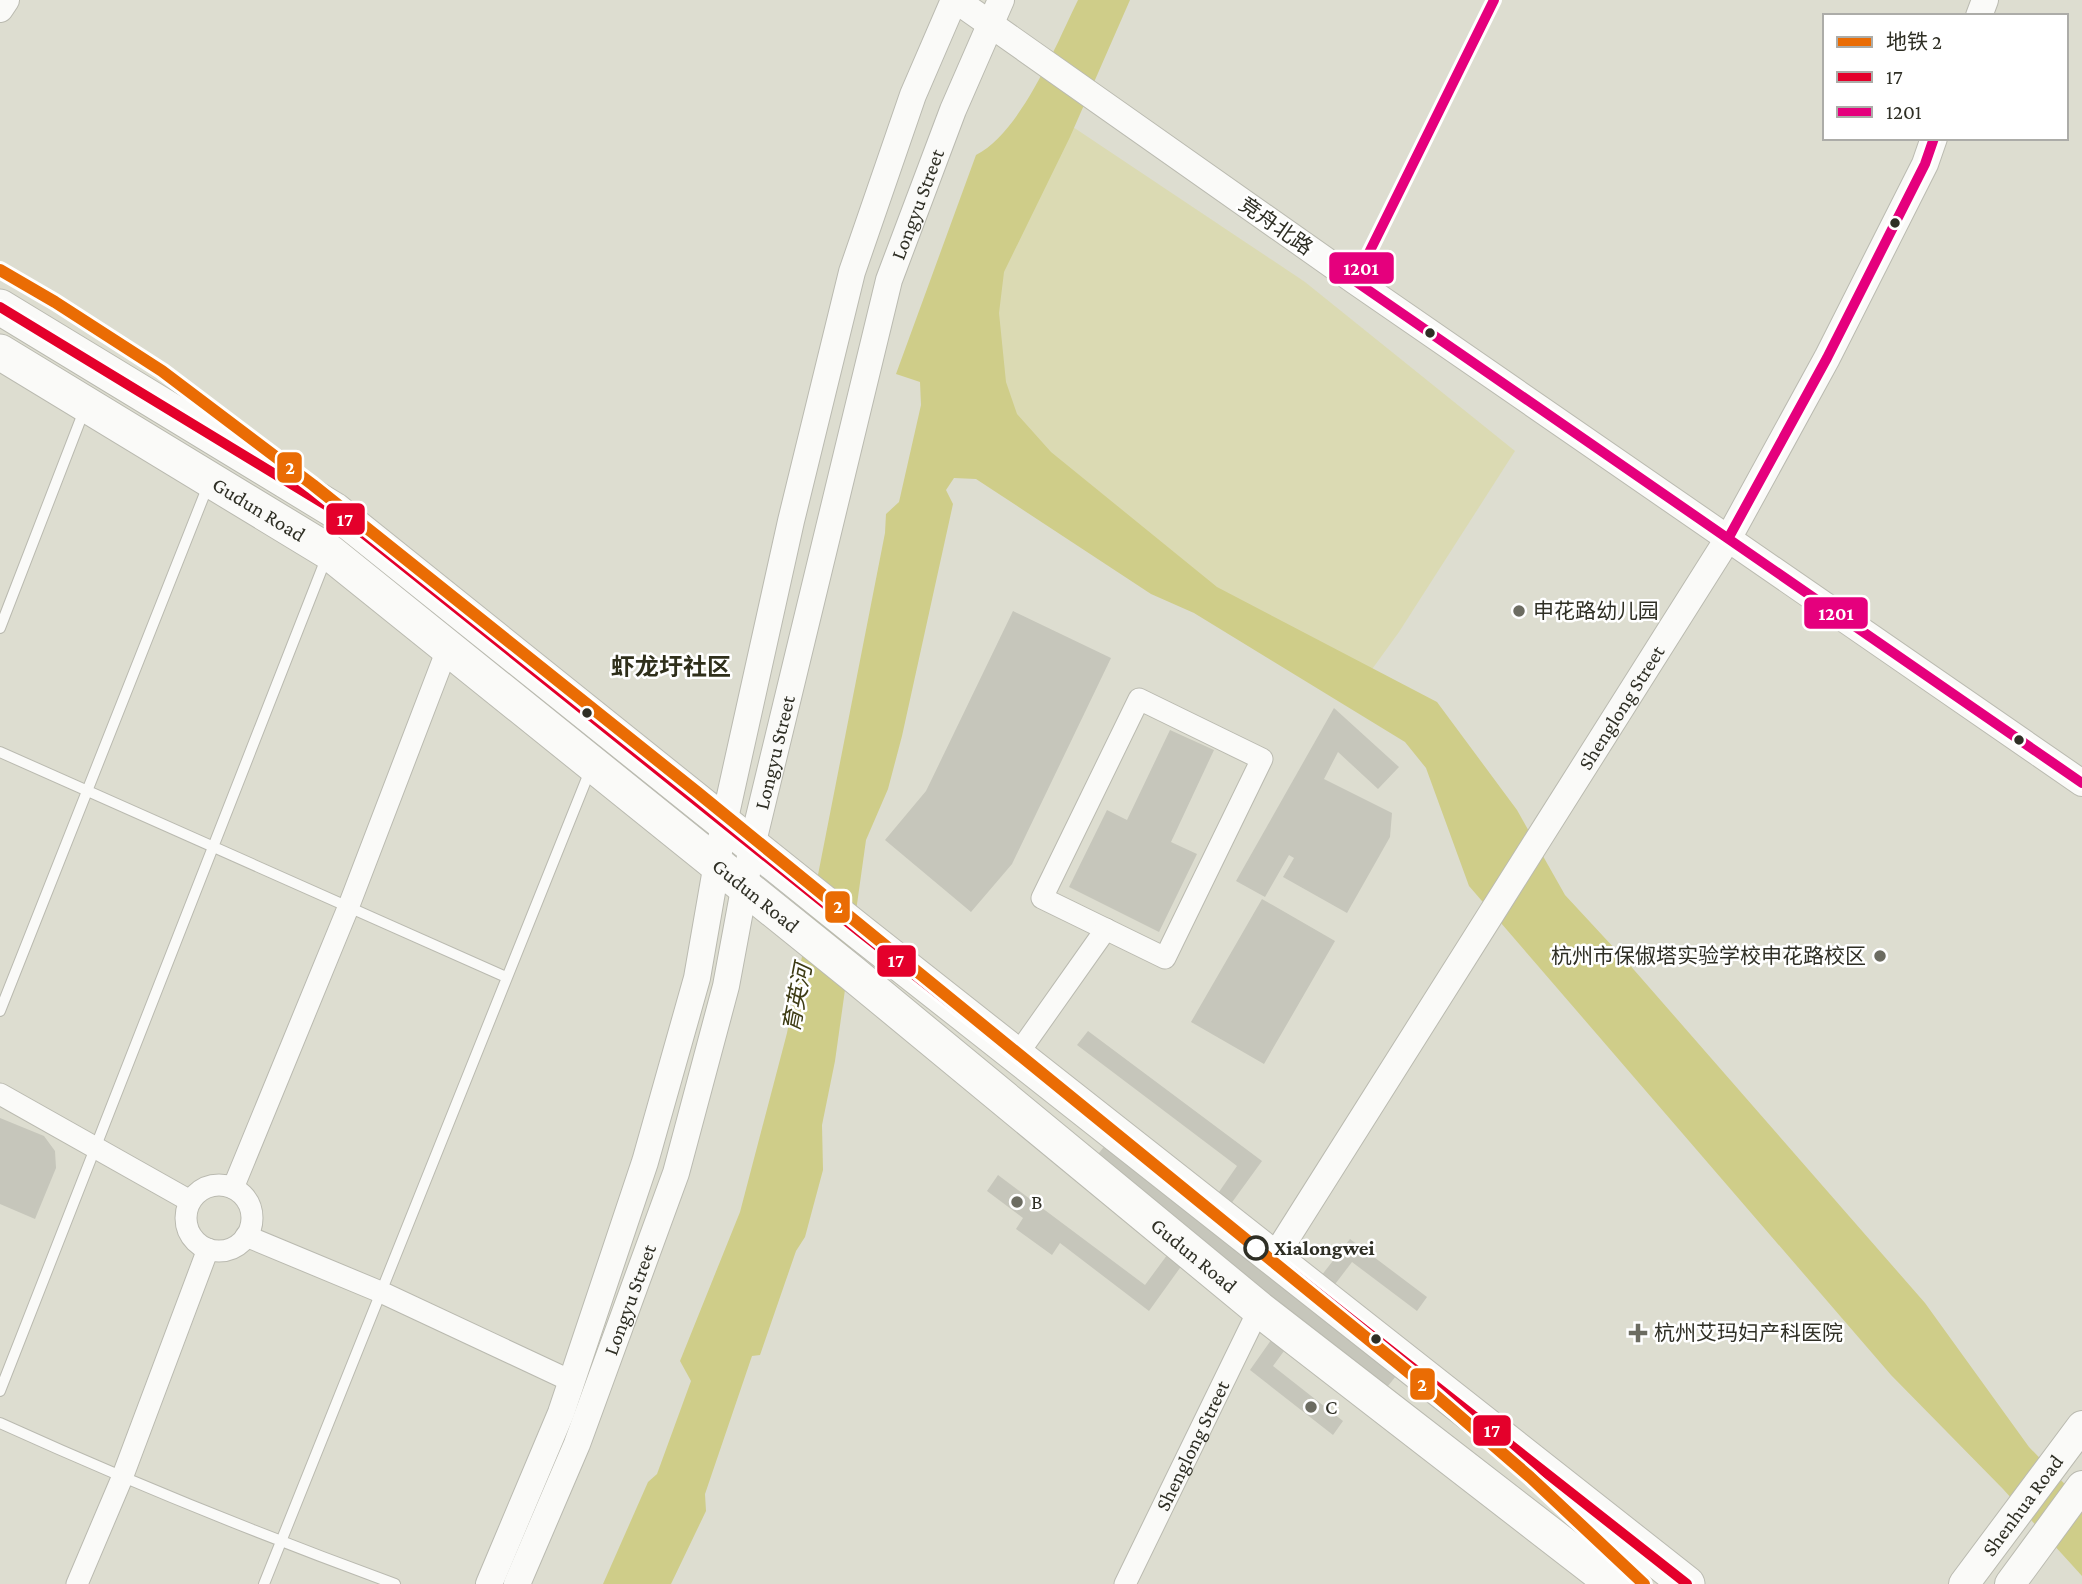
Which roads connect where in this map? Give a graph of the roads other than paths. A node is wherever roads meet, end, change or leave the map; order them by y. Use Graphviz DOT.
graph roads {
  1 [pos="6,0"];
  2 [pos="955,0"];
  3 [pos="1494,0"];
  4 [pos="0,9"];
  5 [pos="996,12"];
  6 [pos="1933,140"];
  7 [pos="1355,281"];
  8 [pos="0,307"];
  9 [pos="0,352"];
  10 [pos="87,402"];
  11 [pos="210,482"];
  12 [pos="1729,537"];
  13 [pos="329,552"];
  14 [pos="0,628"];
  15 [pos="447,647"];
  16 [pos="0,752"];
  17 [pos="593,763"];
  18 [pos="2082,783"];
  19 [pos="88,791"];
  20 [pos="724,823"];
  21 [pos="752,846"];
  22 [pos="215,848"];
  23 [pos="718,866"];
  24 [pos="746,889"];
  25 [pos="348,908"];
  26 [pos="1106,929"];
  27 [pos="506,977"];
  28 [pos="0,1011"];
  29 [pos="1017,1055"];
  30 [pos="0,1094"];
  31 [pos="97,1146"];
  32 [pos="233,1188"];
  33 [pos="190,1201"];
  34 [pos="246,1236"];
  35 [pos="208,1249"];
  36 [pos="1274,1258"];
  37 [pos="383,1293"];
  38 [pos="1259,1309"];
  39 [pos="571,1381"];
  40 [pos="0,1391"];
  41 [pos="0,1423"];
  42 [pos="2082,1426"];
  43 [pos="122,1478"];
  44 [pos="2082,1486"];
  45 [pos="280,1542"];
  46 [pos="78,1584"];
  47 [pos="264,1584"];
  48 [pos="395,1584"];
  49 [pos="489,1584"];
  50 [pos="517,1584"];
  51 [pos="1125,1584"];
  52 [pos="1614,1584"];
  53 [pos="1687,1584"];
  54 [pos="1964,1584"];
  55 [pos="2010,1584"];
  1 -- 4 [label="street"];
  2 -- 5 [label="street, 竞舟北路"];
  2 -- 20 [label="street, Longyu Street"];
  3 -- 7 [label="lane"];
  5 -- 7 [label="street, 竞舟北路"];
  5 -- 21 [label="street, Longyu Street"];
  6 -- 12 [label="street, Shenglong Street"];
  7 -- 12 [label="street, 竞舟北路"];
  8 -- 20 [label="main road, Gudun Road"];
  9 -- 10 [label="main road, Gudun Road"];
  10 -- 11 [label="main road, Gudun Road"];
  10 -- 14 [label="lane"];
  11 -- 13 [label="main road, Gudun Road"];
  11 -- 19 [label="lane"];
  12 -- 18 [label="street, 竞舟北路"];
  12 -- 36 [label="street, Shenglong Street"];
  13 -- 15 [label="main road, Gudun Road"];
  13 -- 22 [label="lane"];
  15 -- 17 [label="main road, Gudun Road"];
  15 -- 25 [label="street"];
  16 -- 19 [label="lane"];
  17 -- 23 [label="main road, Gudun Road"];
  17 -- 27 [label="lane"];
  19 -- 22 [label="lane"];
  19 -- 28 [label="lane"];
  20 -- 21 [label="main road, Gudun Road"];
  20 -- 23 [label="street, Longyu Street"];
  21 -- 24 [label="street, Longyu Street"];
  21 -- 29 [label="main road, Gudun Road"];
  22 -- 25 [label="lane"];
  22 -- 31 [label="lane"];
  23 -- 24 [label="main road, Gudun Road"];
  23 -- 39 [label="street, Longyu Street"];
  24 -- 38 [label="main road, Gudun Road"];
  24 -- 50 [label="street, Longyu Street"];
  25 -- 27 [label="lane"];
  25 -- 32 [label="street"];
  26 -- 26 [label="street"];
  26 -- 29 [label="street"];
  27 -- 37 [label="lane"];
  29 -- 36 [label="main road, Gudun Road"];
  30 -- 31 [label="street"];
  31 -- 33 [label="street"];
  31 -- 40 [label="lane"];
  32 -- 33 [label="street"];
  32 -- 34 [label="street"];
  33 -- 35 [label="street"];
  34 -- 35 [label="street"];
  34 -- 37 [label="street"];
  35 -- 43 [label="street"];
  36 -- 53 [label="main road, Gudun Road"];
  37 -- 39 [label="street"];
  37 -- 45 [label="lane"];
  38 -- 51 [label="street, Shenglong Street"];
  38 -- 52 [label="main road, Gudun Road"];
  39 -- 49 [label="street, Longyu Street"];
  41 -- 43 [label="lane"];
  42 -- 54 [label="main road, Shenhua Road"];
  43 -- 45 [label="lane"];
  43 -- 46 [label="street"];
  44 -- 55 [label="main road, Shenhua Road"];
  45 -- 47 [label="lane"];
  45 -- 48 [label="lane"];
}
